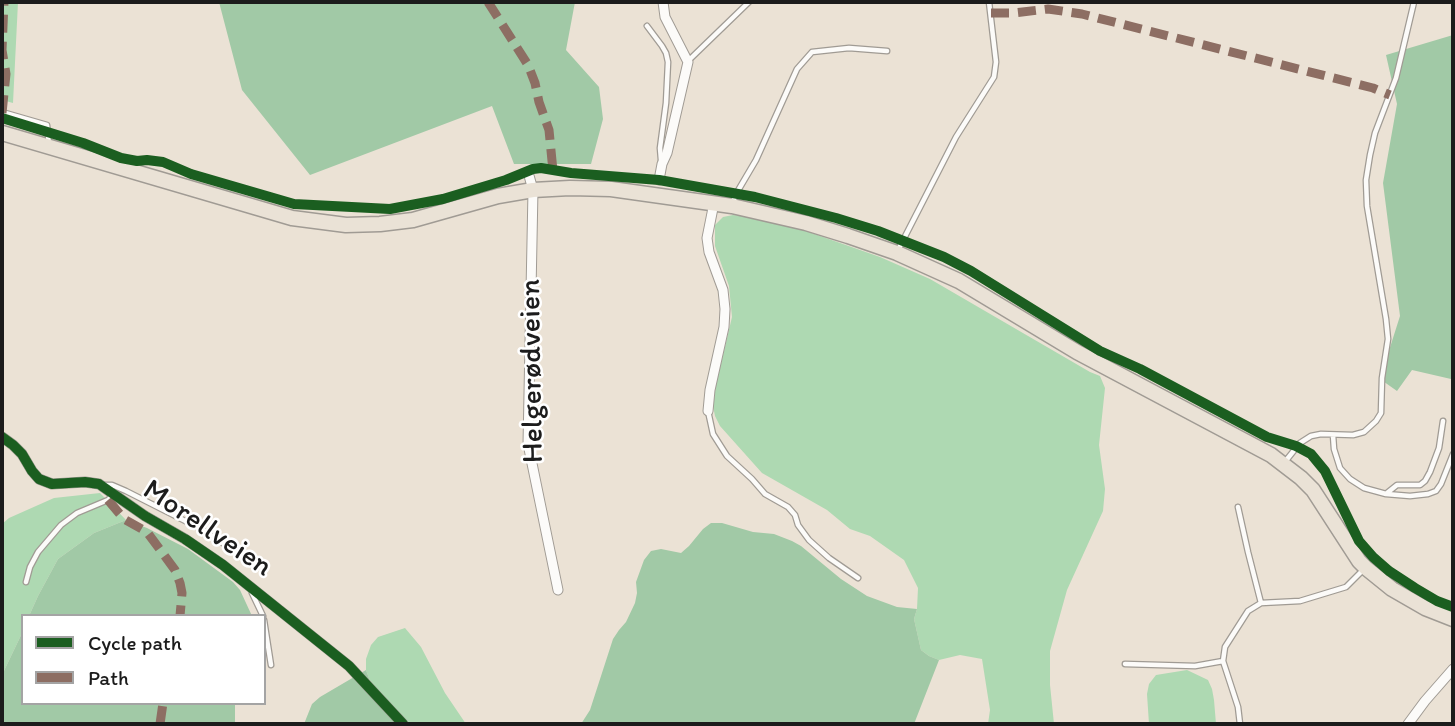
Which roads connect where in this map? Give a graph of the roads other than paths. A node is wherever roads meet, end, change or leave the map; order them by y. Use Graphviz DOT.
graph roads {
  1 [pos="663,2"];
  2 [pos="749,2"];
  3 [pos="989,2"];
  4 [pos="1414,2"];
  5 [pos="647,26"];
  6 [pos="887,51"];
  7 [pos="688,62"];
  8 [pos="2,113"];
  9 [pos="2,133"];
  10 [pos="50,146"];
  11 [pos="662,164"];
  12 [pos="528,172"];
  13 [pos="660,180"];
  14 [pos="533,191"];
  15 [pos="714,203"];
  16 [pos="732,206"];
  17 [pos="897,253"];
  18 [pos="708,411"];
  19 [pos="1443,421"];
  20 [pos="1333,435"];
  21 [pos="2,438"];
  22 [pos="1453,454"];
  23 [pos="1284,464"];
  24 [pos="99,484"];
  25 [pos="114,494"];
  26 [pos="1386,494"];
  27 [pos="1238,507"];
  28 [pos="239,554"];
  29 [pos="1366,568"];
  30 [pos="858,578"];
  31 [pos="26,582"];
  32 [pos="250,585"];
  33 [pos="558,590"];
  34 [pos="1261,603"];
  35 [pos="262,614"];
  36 [pos="1453,619"];
  37 [pos="266,631"];
  38 [pos="1223,662"];
  39 [pos="1125,664"];
  40 [pos="271,665"];
  41 [pos="1453,669"];
  42 [pos="403,724"];
  43 [pos="1240,724"];
  44 [pos="1408,724"];
  1 -- 7 [label="street"];
  2 -- 7 [label="lane"];
  3 -- 17 [label="lane"];
  4 -- 20 [label="lane"];
  5 -- 11 [label="lane"];
  6 -- 16 [label="lane"];
  7 -- 11 [label="street"];
  8 -- 10 [label="lane"];
  9 -- 10 [label="main road"];
  10 -- 14 [label="main road"];
  11 -- 13 [label="street"];
  12 -- 14 [label="street, Helgerødveien"];
  14 -- 15 [label="main road"];
  14 -- 33 [label="street, Helgerødveien"];
  15 -- 16 [label="main road"];
  15 -- 18 [label="street"];
  16 -- 17 [label="main road"];
  17 -- 23 [label="main road"];
  18 -- 30 [label="lane"];
  19 -- 26 [label="lane"];
  20 -- 23 [label="lane"];
  20 -- 26 [label="lane"];
  21 -- 24 [label="street, Morellveien"];
  22 -- 26 [label="lane"];
  23 -- 29 [label="main road"];
  24 -- 25 [label="street, Morellveien"];
  24 -- 28 [label="lane"];
  25 -- 31 [label="lane"];
  25 -- 32 [label="street, Morellveien"];
  27 -- 34 [label="lane"];
  29 -- 34 [label="lane"];
  29 -- 36 [label="main road"];
  32 -- 35 [label="lane"];
  32 -- 42 [label="street, Morellveien"];
  34 -- 38 [label="lane"];
  37 -- 40 [label="lane"];
  38 -- 39 [label="lane"];
  38 -- 43 [label="lane"];
  41 -- 44 [label="street"];
}
